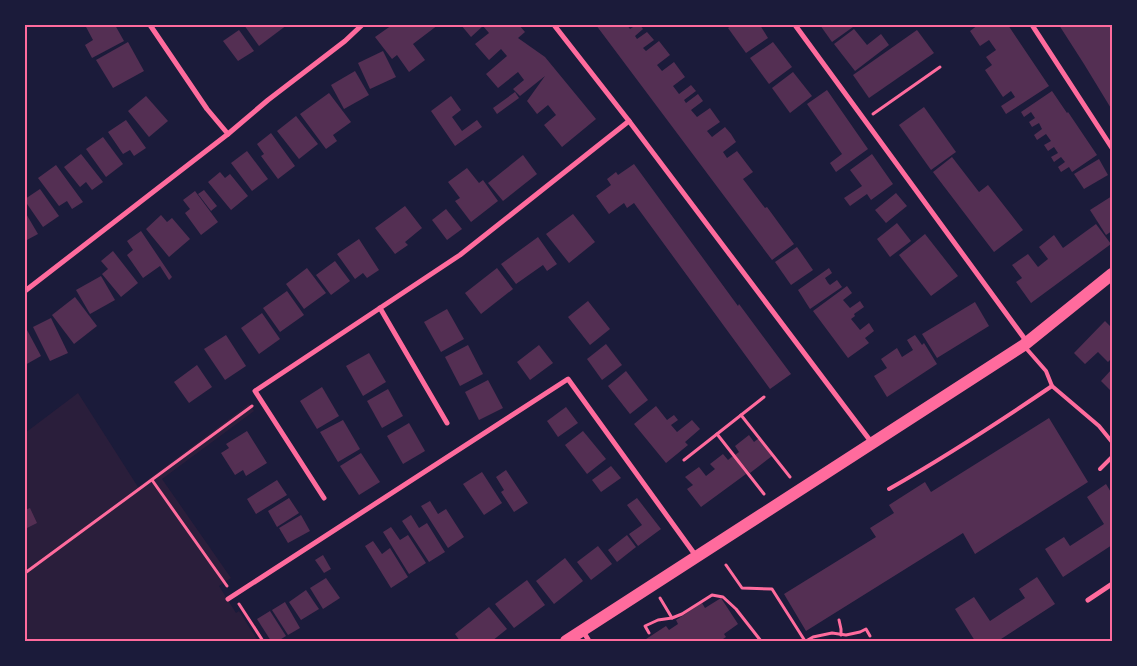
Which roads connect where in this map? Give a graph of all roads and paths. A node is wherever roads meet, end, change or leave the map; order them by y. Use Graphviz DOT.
graph roads {
  1 [pos="150,25"];
  2 [pos="362,25"];
  3 [pos="554,25"];
  4 [pos="795,25"];
  5 [pos="1032,25"];
  6 [pos="940,66"];
  7 [pos="864,120"];
  8 [pos="629,121"];
  9 [pos="228,134"];
  10 [pos="1112,148"];
  11 [pos="1110,279"];
  12 [pos="25,291"];
  13 [pos="380,308"];
  14 [pos="1025,344"];
  15 [pos="1052,386"];
  16 [pos="764,397"];
  17 [pos="260,400"];
  18 [pos="741,415"];
  19 [pos="447,423"];
  20 [pos="717,434"];
  21 [pos="1112,442"];
  22 [pos="872,443"];
  23 [pos="1112,457"];
  24 [pos="684,460"];
  25 [pos="1100,469"];
  26 [pos="152,480"];
  27 [pos="889,489"];
  28 [pos="800,490"];
  29 [pos="324,498"];
  30 [pos="774,507"];
  31 [pos="696,556"];
  32 [pos="726,564"];
  33 [pos="25,574"];
  34 [pos="1112,584"];
  35 [pos="652,585"];
  36 [pos="234,596"];
  37 [pos="228,600"];
  38 [pos="1088,600"];
  39 [pos="672,618"];
  40 [pos="839,620"];
  41 [pos="649,632"];
  42 [pos="840,635"];
  43 [pos="586,636"];
  44 [pos="870,636"];
  45 [pos="263,641"];
  46 [pos="566,641"];
  47 [pos="761,641"];
  48 [pos="806,641"];
  1 -- 9 [label="street"];
  2 -- 9 [label="street"];
  3 -- 8 [label="street"];
  4 -- 7 [label="street"];
  5 -- 10 [label="street"];
  6 -- 7 [label="path"];
  7 -- 14 [label="street"];
  8 -- 13 [label="street"];
  8 -- 22 [label="street"];
  9 -- 12 [label="street"];
  11 -- 14 [label="main road"];
  13 -- 17 [label="street"];
  13 -- 19 [label="street"];
  14 -- 15 [label="lane"];
  14 -- 22 [label="main road"];
  15 -- 21 [label="lane"];
  15 -- 27 [label="lane"];
  16 -- 18 [label="path"];
  17 -- 26 [label="path"];
  17 -- 29 [label="street"];
  18 -- 20 [label="path"];
  18 -- 28 [label="path"];
  20 -- 24 [label="path"];
  20 -- 30 [label="path"];
  22 -- 28 [label="main road"];
  23 -- 25 [label="lane"];
  26 -- 33 [label="path"];
  26 -- 36 [label="path"];
  28 -- 30 [label="main road"];
  30 -- 31 [label="main road"];
  31 -- 35 [label="main road"];
  31 -- 36 [label="street"];
  32 -- 48 [label="path"];
  34 -- 38 [label="street"];
  35 -- 39 [label="path"];
  35 -- 43 [label="main road"];
  36 -- 37 [label="street"];
  36 -- 45 [label="path"];
  39 -- 41 [label="path"];
  39 -- 47 [label="path"];
  40 -- 42 [label="path"];
  42 -- 44 [label="path"];
  42 -- 48 [label="path"];
  43 -- 46 [label="main road"];
}
